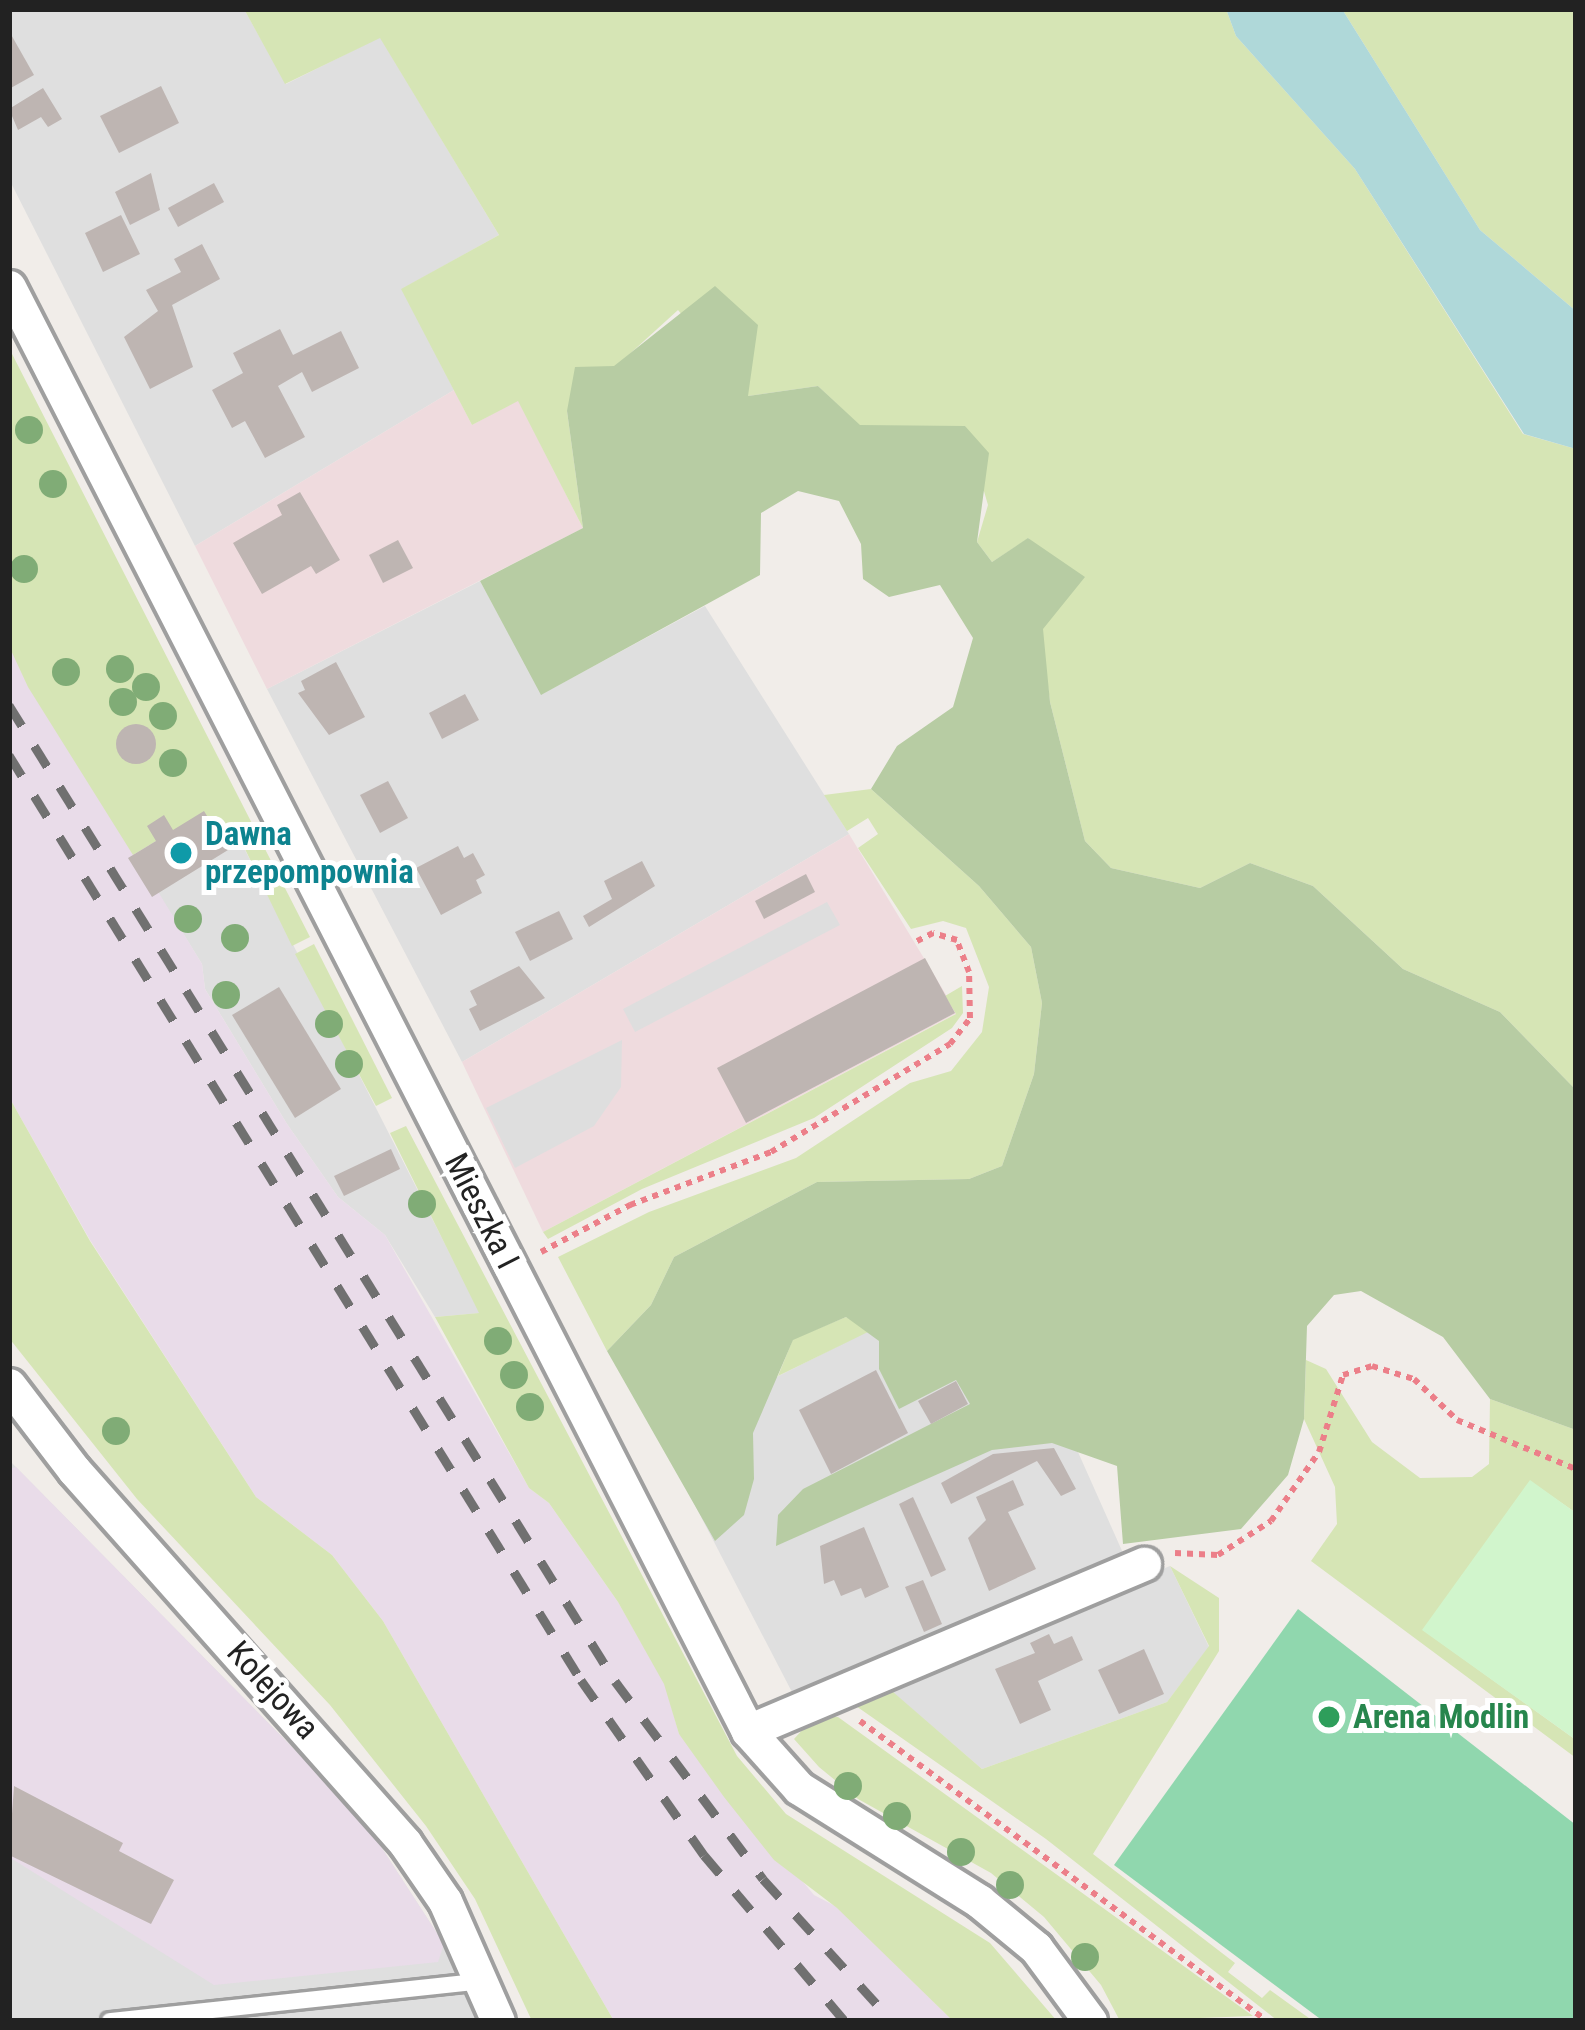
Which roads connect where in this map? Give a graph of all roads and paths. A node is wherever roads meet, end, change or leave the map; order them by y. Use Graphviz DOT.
graph roads {
  1 [pos="9,287"];
  2 [pos="917,941"];
  3 [pos="510,1266"];
  4 [pos="9,1385"];
  5 [pos="1576,1469"];
  6 [pos="1144,1564"];
  7 [pos="830,1696"];
  8 [pos="748,1731"];
  9 [pos="483,1981"];
  10 [pos="110,2021"];
  11 [pos="498,2021"];
  12 [pos="1090,2021"];
  13 [pos="1267,2021"];
  1 -- 3 [label="street, Mieszka I"];
  2 -- 3 [label="path"];
  3 -- 8 [label="street, Mieszka I"];
  4 -- 9 [label="street, Kolejowa"];
  5 -- 6 [label="path"];
  6 -- 7 [label="street"];
  7 -- 8 [label="street"];
  7 -- 13 [label="path"];
  8 -- 12 [label="street, Mieszka I"];
  9 -- 10 [label="lane"];
  9 -- 11 [label="street, Kolejowa"];
}
